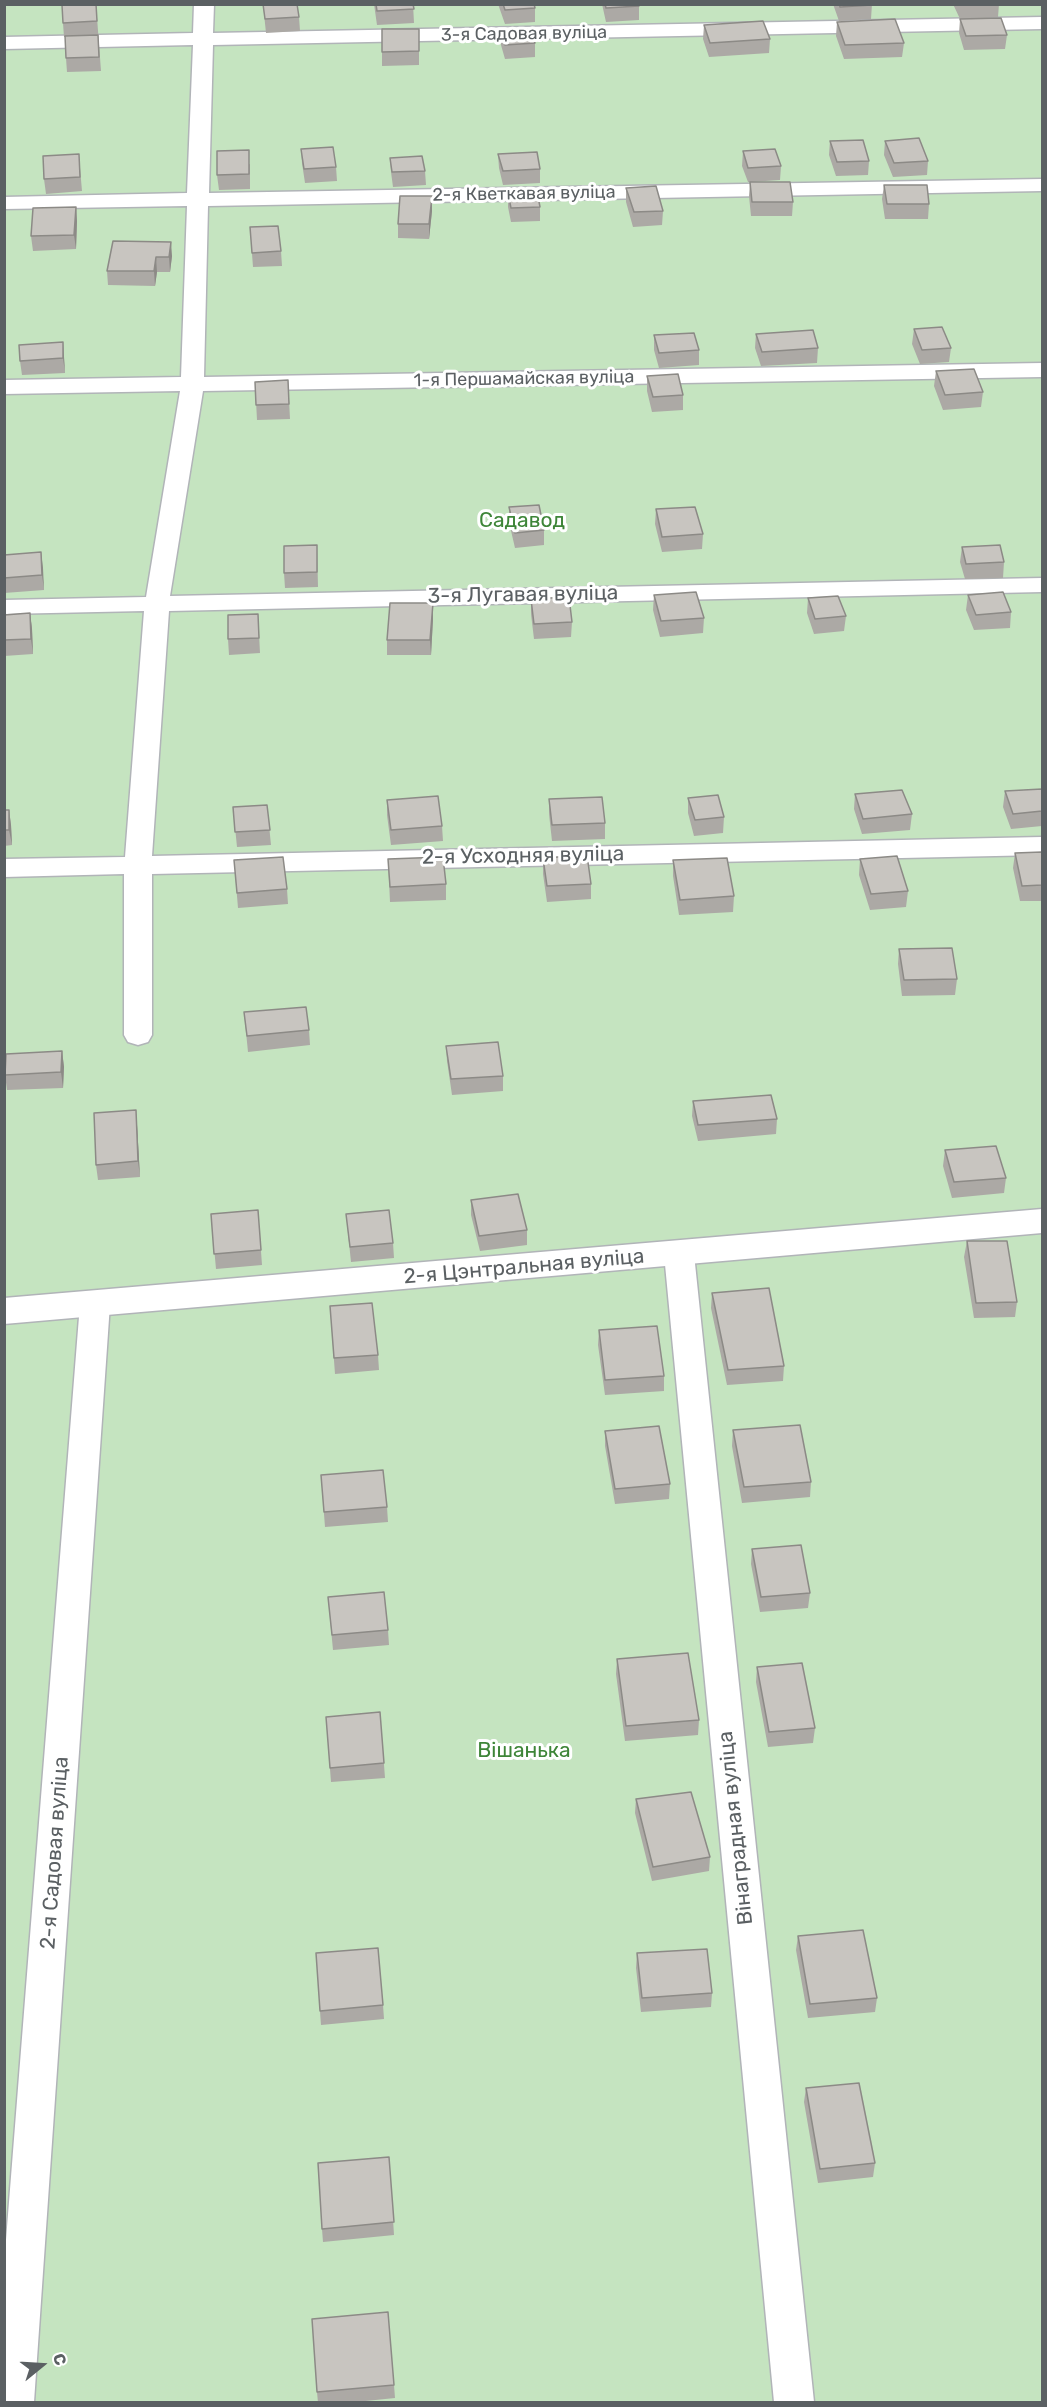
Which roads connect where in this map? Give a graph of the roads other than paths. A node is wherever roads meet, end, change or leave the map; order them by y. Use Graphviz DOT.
graph roads {
  1 [pos="204,4"];
  2 [pos="1042,23"];
  3 [pos="204,41"];
  4 [pos="4,43"];
  5 [pos="1042,185"];
  6 [pos="197,200"];
  7 [pos="4,203"];
  8 [pos="1042,370"];
  9 [pos="192,385"];
  10 [pos="4,387"];
  11 [pos="1042,585"];
  12 [pos="157,603"];
  13 [pos="4,607"];
  14 [pos="1042,846"];
  15 [pos="138,864"];
  16 [pos="4,868"];
  17 [pos="138,1035"];
  18 [pos="1042,1221"];
  19 [pos="679,1254"];
  20 [pos="95,1304"];
  21 [pos="4,1311"];
  22 [pos="14,2403"];
  23 [pos="794,2403"];
  1 -- 3 [label="lane"];
  2 -- 3 [label="lane, 3-я Садовая вуліца"];
  3 -- 4 [label="lane, 3-я Садовая вуліца"];
  3 -- 6 [label="lane"];
  5 -- 6 [label="lane, 2-я Кветкавая вуліца"];
  6 -- 7 [label="lane, 2-я Кветкавая вуліца"];
  6 -- 9 [label="lane"];
  8 -- 9 [label="lane, 1-я Першамайская вуліца"];
  9 -- 10 [label="lane, 1-я Першамайская вуліца"];
  9 -- 12 [label="lane"];
  11 -- 12 [label="lane, 3-я Лугавая вуліца"];
  12 -- 13 [label="lane, 3-я Лугавая вуліца"];
  12 -- 15 [label="lane"];
  14 -- 15 [label="lane, 2-я Усходняя вуліца"];
  15 -- 16 [label="lane, 2-я Усходняя вуліца"];
  15 -- 17 [label="lane"];
  18 -- 19 [label="street, 2-я Цэнтральная вуліца"];
  19 -- 20 [label="street, 2-я Цэнтральная вуліца"];
  19 -- 23 [label="lane, Вінаградная вуліца"];
  20 -- 21 [label="street, 2-я Цэнтральная вуліца"];
  20 -- 22 [label="lane, 2-я Садовая вуліца"];
}
